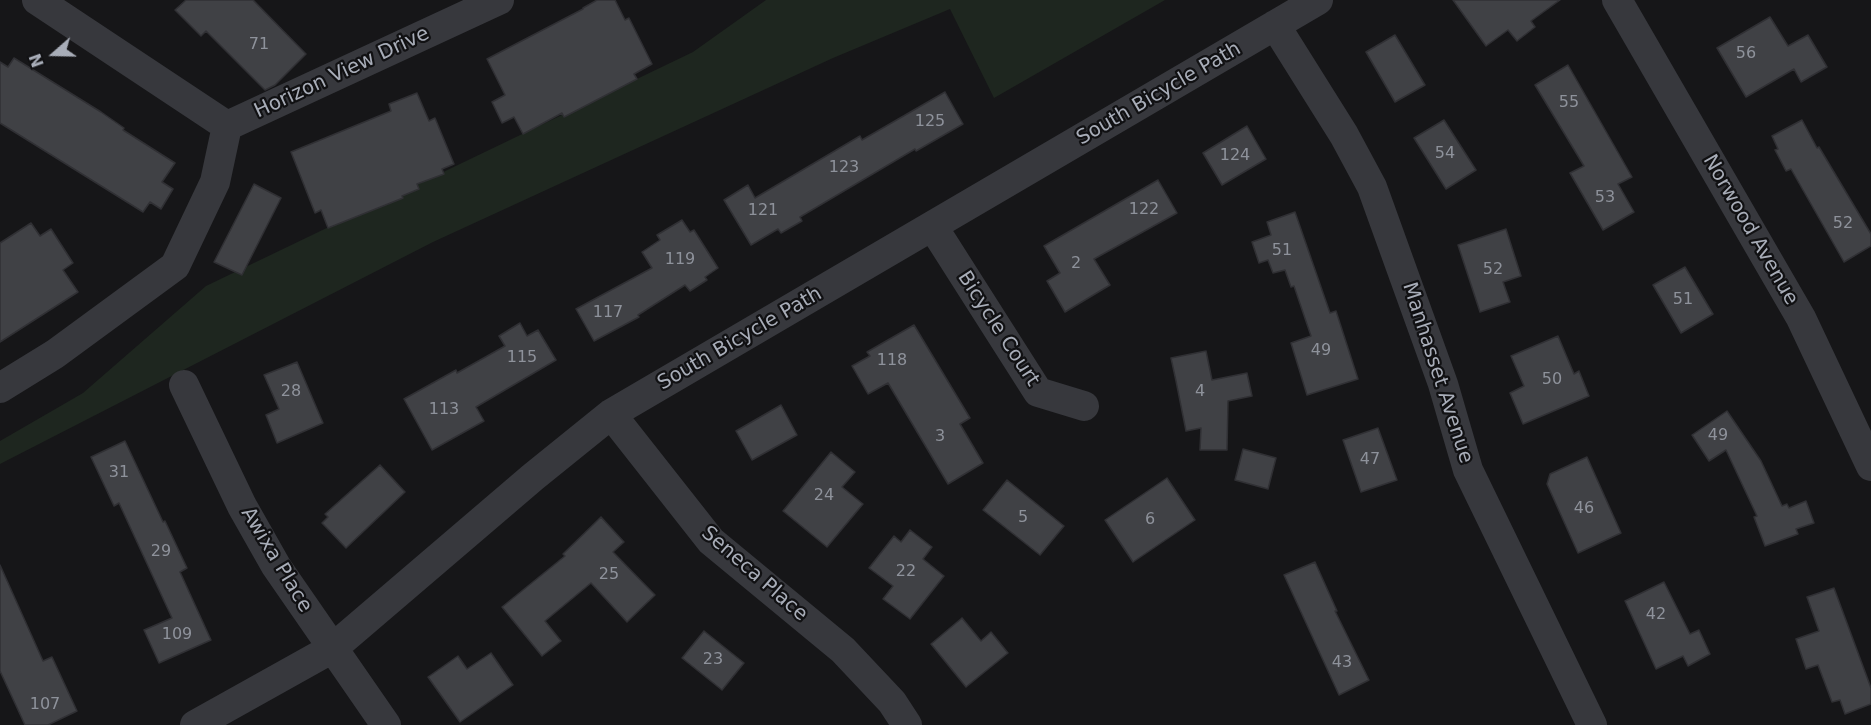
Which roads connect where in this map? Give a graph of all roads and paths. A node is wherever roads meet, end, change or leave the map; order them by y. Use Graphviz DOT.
graph roads {
  1 [pos="38,0"];
  2 [pos="499,0"];
  3 [pos="1318,0"];
  4 [pos="1617,0"];
  5 [pos="455,10"];
  6 [pos="1275,26"];
  7 [pos="227,126"];
  8 [pos="933,227"];
  9 [pos="184,385"];
  10 [pos="0,388"];
  11 [pos="1084,406"];
  12 [pos="611,414"];
  13 [pos="1871,466"];
  14 [pos="333,648"];
  15 [pos="195,725"];
  16 [pos="386,725"];
  17 [pos="907,725"];
  18 [pos="1592,725"];
  1 -- 7 [label="street"];
  2 -- 5 [label="street, Horizon View Drive"];
  3 -- 6 [label="street, South Bicycle Path"];
  4 -- 13 [label="street, Norwood Avenue"];
  5 -- 7 [label="street, Horizon View Drive"];
  6 -- 8 [label="street, South Bicycle Path"];
  6 -- 18 [label="street, Manhasset Avenue"];
  7 -- 10 [label="street"];
  8 -- 11 [label="street, Bicycle Court"];
  8 -- 12 [label="street, South Bicycle Path"];
  9 -- 14 [label="street, Awixa Place"];
  12 -- 14 [label="street, South Bicycle Path"];
  12 -- 17 [label="street, Seneca Place"];
  14 -- 15 [label="street, South Bicycle Path"];
  14 -- 16 [label="street, Awixa Place"];
}
